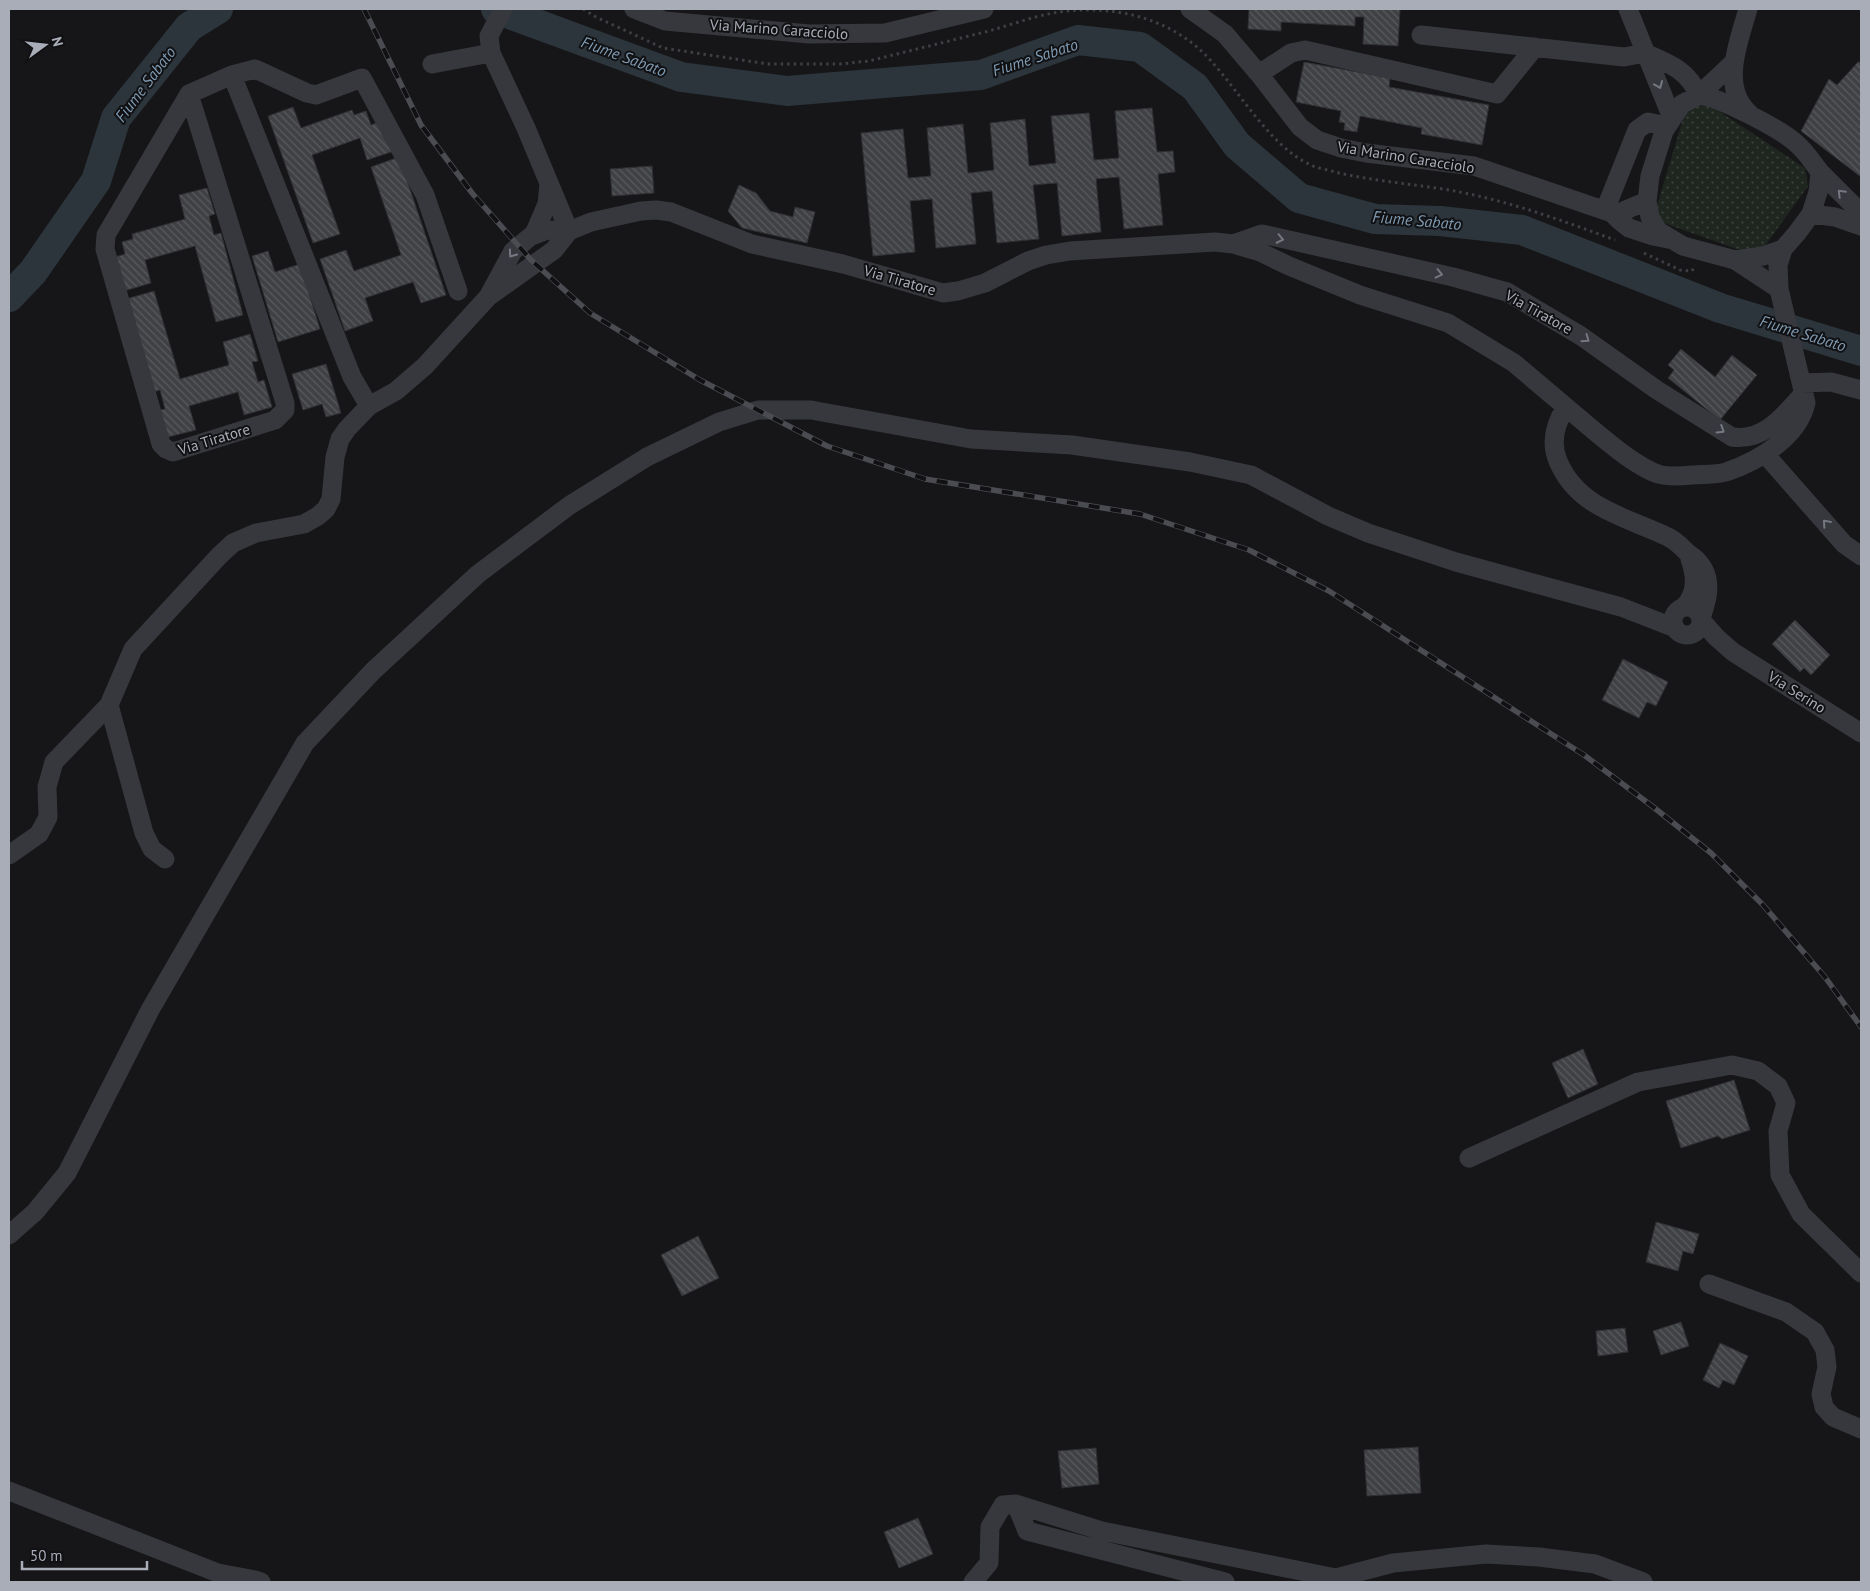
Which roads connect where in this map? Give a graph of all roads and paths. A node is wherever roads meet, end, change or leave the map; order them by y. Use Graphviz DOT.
graph roads {
  1 [pos="504,9"];
  2 [pos="583,9"];
  3 [pos="634,9"];
  4 [pos="984,9"];
  5 [pos="1190,9"];
  6 [pos="1628,9"];
  7 [pos="1748,9"];
  8 [pos="1422,35"];
  9 [pos="1535,47"];
  10 [pos="490,53"];
  11 [pos="1645,53"];
  12 [pos="1733,63"];
  13 [pos="432,64"];
  14 [pos="1678,67"];
  15 [pos="1259,74"];
  16 [pos="232,75"];
  17 [pos="189,94"];
  18 [pos="1698,95"];
  19 [pos="1753,117"];
  20 [pos="1669,122"];
  21 [pos="1820,172"];
  22 [pos="549,183"];
  23 [pos="1646,201"];
  24 [pos="1609,212"];
  25 [pos="1861,213"];
  26 [pos="1811,214"];
  27 [pos="1861,226"];
  28 [pos="569,230"];
  29 [pos="534,234"];
  30 [pos="1616,240"];
  31 [pos="1673,240"];
  32 [pos="1234,244"];
  33 [pos="1783,249"];
  34 [pos="1639,250"];
  35 [pos="1701,251"];
  36 [pos="1735,260"];
  37 [pos="1780,290"];
  38 [pos="458,291"];
  39 [pos="488,297"];
  40 [pos="1803,388"];
  41 [pos="1861,390"];
  42 [pos="369,406"];
  43 [pos="1566,407"];
  44 [pos="1765,454"];
  45 [pos="1688,553"];
  46 [pos="1861,556"];
  47 [pos="1681,620"];
  48 [pos="1702,620"];
  49 [pos="1733,652"];
  50 [pos="109,705"];
  51 [pos="1861,733"];
  52 [pos="9,856"];
  53 [pos="165,859"];
  54 [pos="1469,1158"];
  55 [pos="9,1235"];
  56 [pos="1861,1273"];
  57 [pos="1709,1284"];
  58 [pos="1861,1429"];
  59 [pos="9,1491"];
  60 [pos="1016,1504"];
  61 [pos="261,1582"];
  62 [pos="973,1582"];
  63 [pos="1225,1582"];
  64 [pos="1642,1582"];
  1 -- 10 [label="street"];
  2 -- 30 [label="path"];
  3 -- 4 [label="street, Via Marino Caracciolo"];
  5 -- 15 [label="street, Via Marino Caracciolo"];
  6 -- 11 [label="street"];
  7 -- 12 [label="street"];
  8 -- 9 [label="street"];
  9 -- 11 [label="street"];
  9 -- 15 [label="street"];
  10 -- 13 [label="street"];
  10 -- 22 [label="street"];
  11 -- 14 [label="street"];
  11 -- 20 [label="street, one-way"];
  12 -- 14 [label="street"];
  12 -- 18 [label="street"];
  12 -- 19 [label="street"];
  14 -- 18 [label="street"];
  15 -- 24 [label="street, Via Marino Caracciolo"];
  16 -- 17 [label="street"];
  16 -- 38 [label="street"];
  16 -- 42 [label="street"];
  17 -- 17 [label="street, Via Tiratore"];
  18 -- 19 [label="street"];
  18 -- 20 [label="street"];
  19 -- 21 [label="street"];
  20 -- 23 [label="street"];
  20 -- 24 [label="street"];
  25 -- 21 [label="street, one-way"];
  21 -- 26 [label="street"];
  22 -- 28 [label="street"];
  22 -- 29 [label="street"];
  23 -- 24 [label="street"];
  23 -- 31 [label="street"];
  24 -- 31 [label="street"];
  26 -- 27 [label="street"];
  26 -- 33 [label="street"];
  28 -- 29 [label="street, Via Tiratore"];
  28 -- 32 [label="street, Via Tiratore"];
  28 -- 39 [label="street, Via Tiratore"];
  29 -- 39 [label="street, Via Tiratore, one-way"];
  31 -- 35 [label="street"];
  32 -- 40 [label="street, Via Tiratore, one-way"];
  32 -- 43 [label="street, Via Tiratore"];
  33 -- 36 [label="street"];
  33 -- 37 [label="street, Via Tiratore"];
  34 -- 35 [label="path"];
  35 -- 36 [label="street"];
  36 -- 37 [label="street"];
  37 -- 40 [label="street, Via Tiratore"];
  39 -- 42 [label="street, Via Tiratore"];
  40 -- 41 [label="street"];
  40 -- 44 [label="street, Via Tiratore"];
  42 -- 50 [label="street, Via Tiratore"];
  43 -- 44 [label="street, Via Tiratore"];
  43 -- 45 [label="street"];
  46 -- 44 [label="street, one-way"];
  45 -- 47 [label="street"];
  45 -- 48 [label="street"];
  47 -- 48 [label="street"];
  47 -- 49 [label="street, Via Serino"];
  47 -- 55 [label="street, Via Serino"];
  48 -- 49 [label="street, Via Serino"];
  49 -- 51 [label="street, Via Serino"];
  50 -- 52 [label="street, Via Tiratore"];
  50 -- 53 [label="street"];
  54 -- 56 [label="street"];
  57 -- 58 [label="street"];
  59 -- 61 [label="street"];
  60 -- 62 [label="street"];
  60 -- 63 [label="street"];
  60 -- 64 [label="street"];
}
